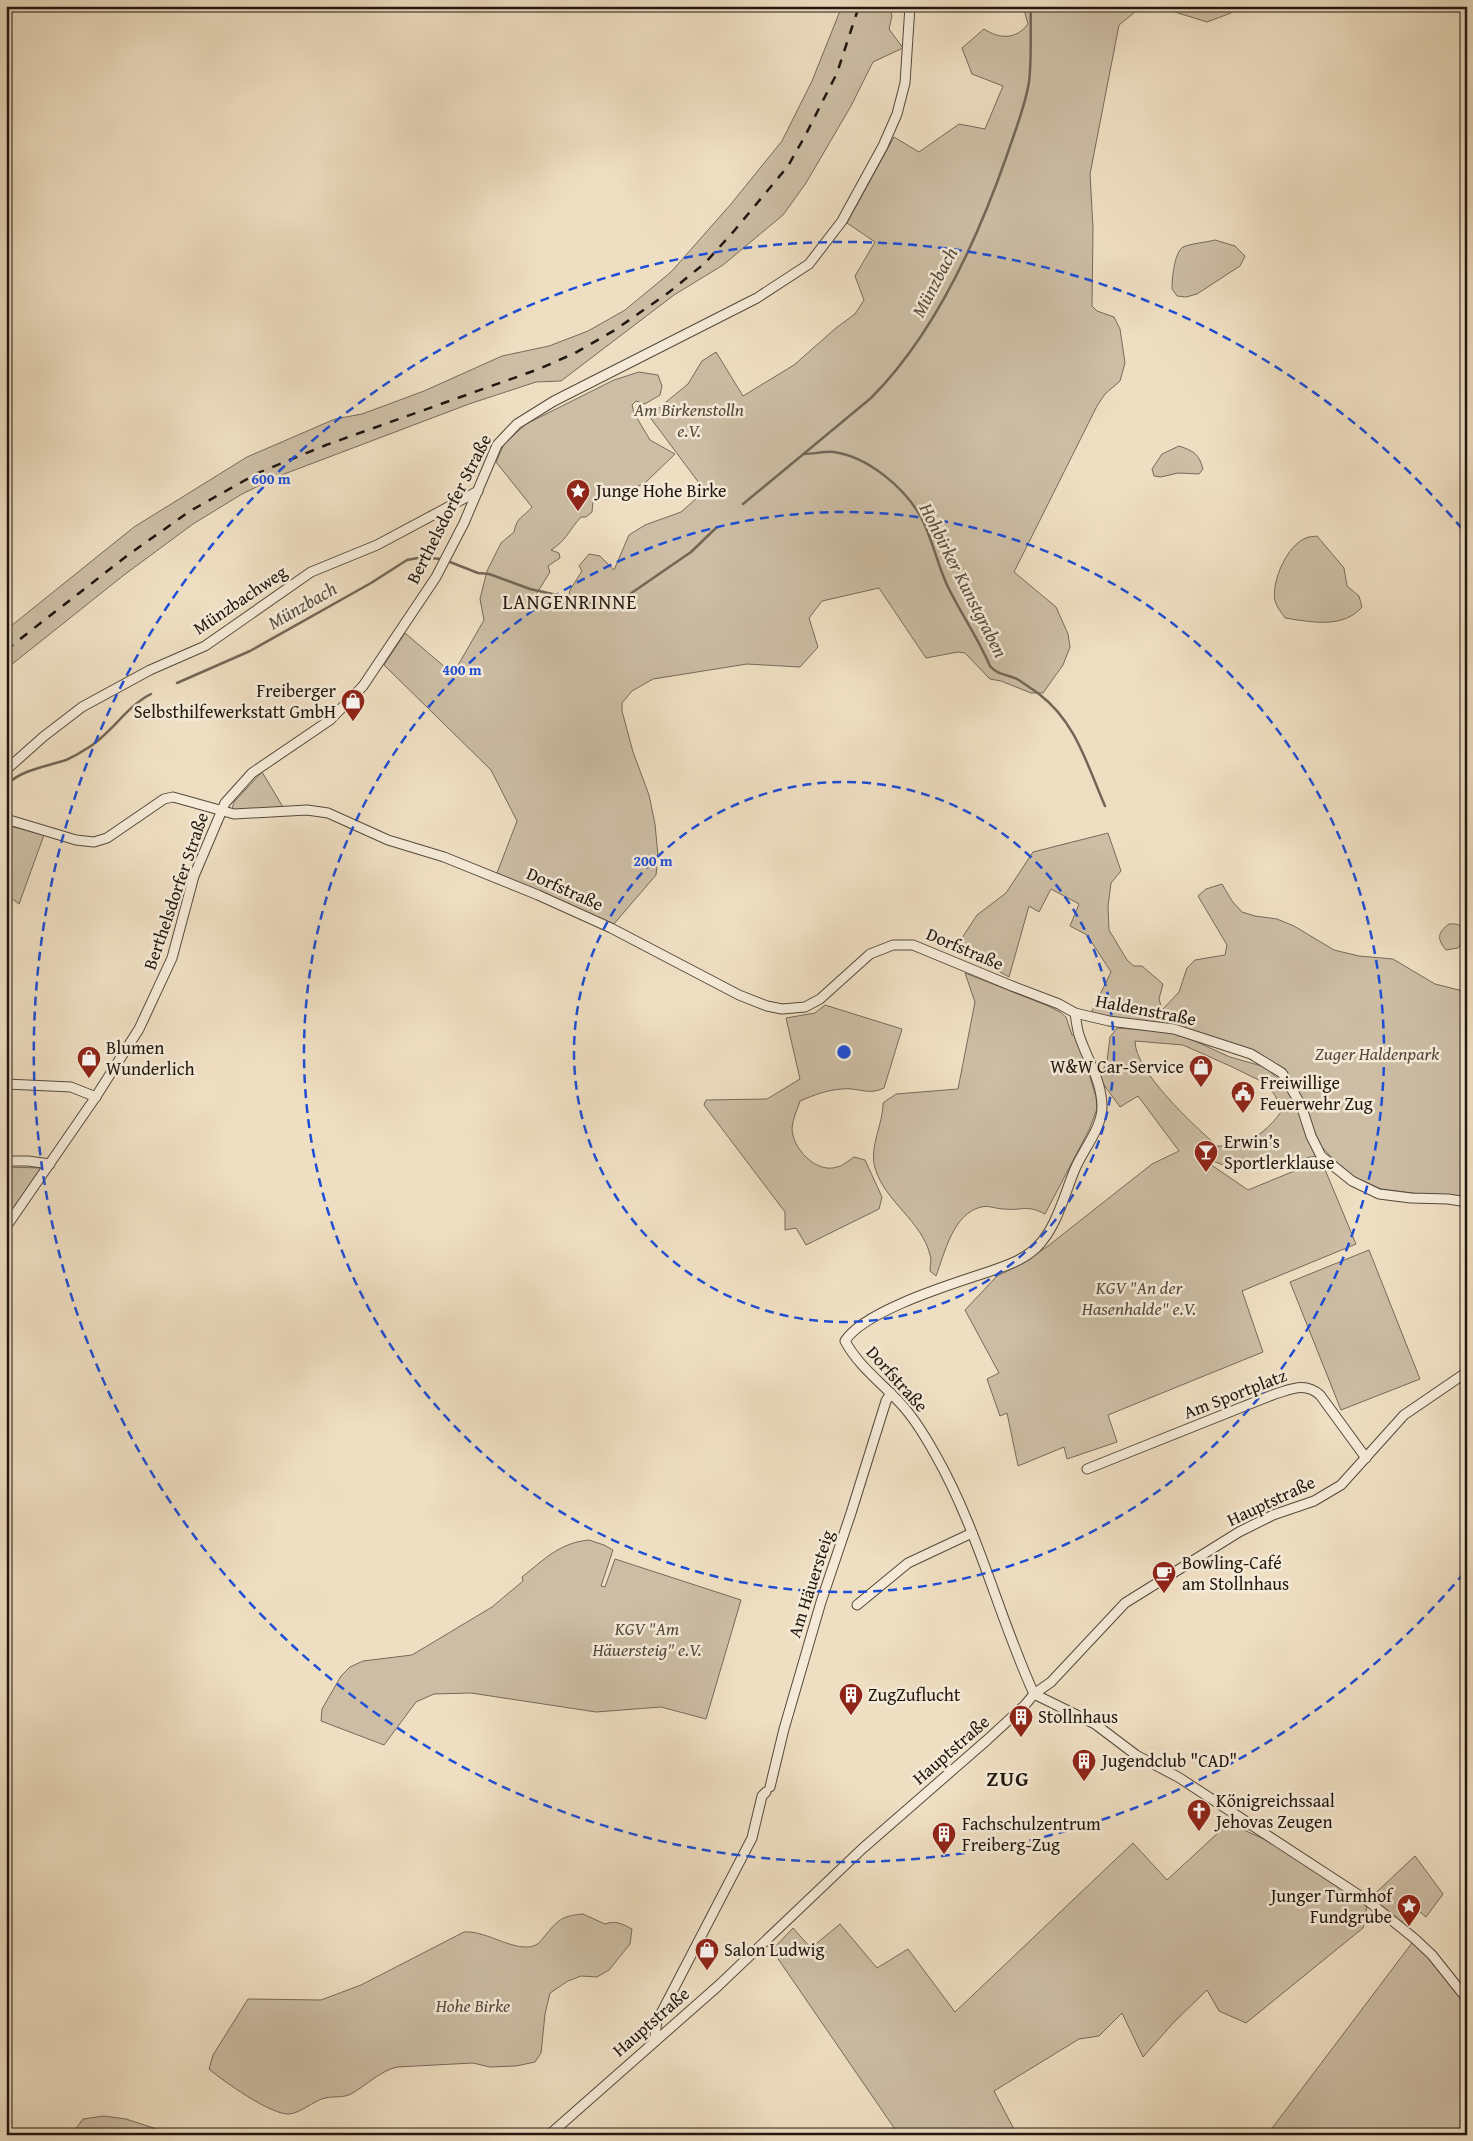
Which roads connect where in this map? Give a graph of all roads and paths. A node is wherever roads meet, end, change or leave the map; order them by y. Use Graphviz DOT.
graph roads {
  1 [pos="910,6"];
  2 [pos="478,490"];
  3 [pos="6,770"];
  4 [pos="221,811"];
  5 [pos="6,819"];
  6 [pos="1075,1013"];
  7 [pos="6,1084"];
  8 [pos="96,1097"];
  9 [pos="6,1161"];
  10 [pos="50,1164"];
  11 [pos="1467,1202"];
  12 [pos="6,1227"];
  13 [pos="1467,1372"];
  14 [pos="891,1393"];
  15 [pos="1366,1458"];
  16 [pos="1087,1469"];
  17 [pos="972,1533"];
  18 [pos="857,1605"];
  19 [pos="1034,1694"];
  20 [pos="1467,1999"];
  21 [pos="654,2042"];
  22 [pos="549,2135"];
  1 -- 2 [label="street, Berthelsdorfer Straße"];
  2 -- 3 [label="street, Münzbachweg"];
  2 -- 4 [label="street, Berthelsdorfer Straße"];
  4 -- 5 [label="street, Dorfstraße"];
  4 -- 6 [label="street, Dorfstraße"];
  4 -- 8 [label="street, Berthelsdorfer Straße"];
  6 -- 11 [label="street, Haldenstraße"];
  6 -- 14 [label="street, Dorfstraße"];
  7 -- 8 [label="street"];
  8 -- 10 [label="street, Berthelsdorfer Straße"];
  9 -- 10 [label="street"];
  10 -- 12 [label="street, Berthelsdorfer Straße"];
  13 -- 15 [label="street, Hauptstraße"];
  14 -- 17 [label="street, Dorfstraße"];
  14 -- 21 [label="street, Am Häuersteig"];
  15 -- 16 [label="street, Am Sportplatz"];
  15 -- 19 [label="street, Hauptstraße"];
  17 -- 18 [label="street"];
  17 -- 19 [label="street, Dorfstraße"];
  19 -- 20 [label="street"];
  19 -- 21 [label="street, Hauptstraße"];
  21 -- 22 [label="street, Hauptstraße"];
}
